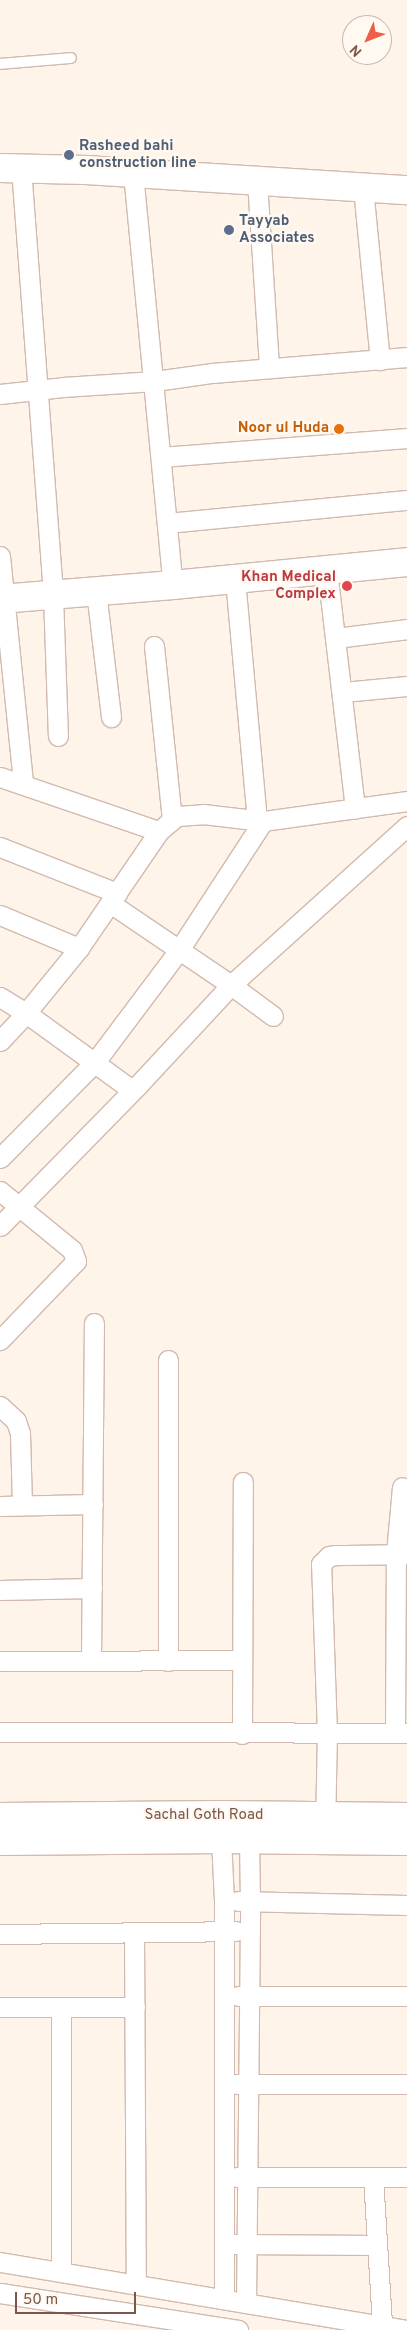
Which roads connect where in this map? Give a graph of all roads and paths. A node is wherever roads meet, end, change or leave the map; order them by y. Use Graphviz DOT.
graph roads {
  1 [pos="71,58"];
  2 [pos="0,64"];
  3 [pos="10,168"];
  4 [pos="133,173"];
  5 [pos="256,181"];
  6 [pos="363,188"];
  7 [pos="407,190"];
  8 [pos="407,357"];
  9 [pos="380,360"];
  10 [pos="270,368"];
  11 [pos="155,381"];
  12 [pos="38,391"];
  13 [pos="0,394"];
  14 [pos="407,438"];
  15 [pos="161,457"];
  16 [pos="407,500"];
  17 [pos="167,523"];
  18 [pos="0,556"];
  19 [pos="407,562"];
  20 [pos="328,570"];
  21 [pos="235,579"];
  22 [pos="173,585"];
  23 [pos="96,591"];
  24 [pos="53,594"];
  25 [pos="2,599"];
  26 [pos="407,629"];
  27 [pos="336,638"];
  28 [pos="154,646"];
  29 [pos="407,686"];
  30 [pos="343,692"];
  31 [pos="111,717"];
  32 [pos="58,736"];
  33 [pos="0,776"];
  34 [pos="23,784"];
  35 [pos="407,801"];
  36 [pos="355,808"];
  37 [pos="260,821"];
  38 [pos="166,825"];
  39 [pos="407,826"];
  40 [pos="0,847"];
  41 [pos="114,898"];
  42 [pos="0,915"];
  43 [pos="79,948"];
  44 [pos="179,950"];
  45 [pos="231,985"];
  46 [pos="0,997"];
  47 [pos="26,1013"];
  48 [pos="273,1016"];
  49 [pos="0,1041"];
  50 [pos="95,1062"];
  51 [pos="132,1090"];
  52 [pos="0,1158"];
  53 [pos="0,1190"];
  54 [pos="20,1206"];
  55 [pos="0,1226"];
  56 [pos="94,1323"];
  57 [pos="0,1340"];
  58 [pos="168,1360"];
  59 [pos="0,1406"];
  60 [pos="243,1482"];
  61 [pos="402,1487"];
  62 [pos="93,1504"];
  63 [pos="22,1505"];
  64 [pos="0,1506"];
  65 [pos="402,1554"];
  66 [pos="92,1588"];
  67 [pos="0,1590"];
  68 [pos="242,1660"];
  69 [pos="0,1661"];
  70 [pos="91,1661"];
  71 [pos="168,1661"];
  72 [pos="0,1732"];
  73 [pos="401,1733"];
  74 [pos="242,1734"];
  75 [pos="327,1734"];
  76 [pos="0,1817"];
  77 [pos="407,1817"];
  78 [pos="325,1828"];
  79 [pos="221,1839"];
  80 [pos="249,1840"];
  81 [pos="0,1841"];
  82 [pos="407,1841"];
  83 [pos="224,1901"];
  84 [pos="250,1902"];
  85 [pos="407,1905"];
  86 [pos="224,1930"];
  87 [pos="134,1932"];
  88 [pos="250,1932"];
  89 [pos="0,1934"];
  90 [pos="249,1996"];
  91 [pos="407,1996"];
  92 [pos="224,1997"];
  93 [pos="0,2007"];
  94 [pos="61,2007"];
  95 [pos="135,2007"];
  96 [pos="224,2083"];
  97 [pos="407,2084"];
  98 [pos="248,2086"];
  99 [pos="247,2177"];
  100 [pos="373,2177"];
  101 [pos="407,2177"];
  102 [pos="224,2178"];
  103 [pos="224,2243"];
  104 [pos="246,2244"];
  105 [pos="377,2245"];
  106 [pos="0,2262"];
  107 [pos="61,2271"];
  108 [pos="136,2283"];
  109 [pos="0,2293"];
  110 [pos="224,2300"];
  111 [pos="246,2303"];
  112 [pos="382,2326"];
  113 [pos="238,2330"];
  114 [pos="407,2330"];
  1 -- 2 [label="lane"];
  3 -- 4 [label="street"];
  3 -- 12 [label="street"];
  4 -- 5 [label="street"];
  4 -- 11 [label="street"];
  5 -- 6 [label="street"];
  5 -- 10 [label="street"];
  6 -- 7 [label="street"];
  6 -- 9 [label="street"];
  8 -- 9 [label="street"];
  9 -- 10 [label="street"];
  10 -- 11 [label="street"];
  11 -- 12 [label="street"];
  11 -- 15 [label="street"];
  12 -- 13 [label="street"];
  12 -- 24 [label="street"];
  14 -- 15 [label="street"];
  15 -- 17 [label="street"];
  16 -- 17 [label="street"];
  17 -- 22 [label="street"];
  18 -- 25 [label="street"];
  19 -- 20 [label="street"];
  20 -- 21 [label="street"];
  20 -- 27 [label="street"];
  21 -- 22 [label="street"];
  21 -- 37 [label="street"];
  22 -- 23 [label="street"];
  23 -- 24 [label="street"];
  23 -- 31 [label="street"];
  24 -- 25 [label="street"];
  24 -- 32 [label="street"];
  25 -- 34 [label="street"];
  26 -- 27 [label="street"];
  27 -- 30 [label="street"];
  28 -- 38 [label="street"];
  29 -- 30 [label="street"];
  30 -- 36 [label="street"];
  33 -- 34 [label="street"];
  34 -- 38 [label="street"];
  35 -- 36 [label="street"];
  36 -- 37 [label="street"];
  37 -- 38 [label="street"];
  37 -- 44 [label="street"];
  38 -- 41 [label="street"];
  39 -- 45 [label="street"];
  40 -- 41 [label="street"];
  41 -- 43 [label="street"];
  41 -- 44 [label="street"];
  42 -- 43 [label="street"];
  43 -- 47 [label="street"];
  44 -- 45 [label="street"];
  44 -- 50 [label="street"];
  45 -- 48 [label="street"];
  45 -- 51 [label="street"];
  46 -- 47 [label="street"];
  47 -- 49 [label="street"];
  47 -- 50 [label="street"];
  50 -- 51 [label="street"];
  50 -- 52 [label="street"];
  51 -- 54 [label="street"];
  53 -- 54 [label="street"];
  54 -- 55 [label="street"];
  54 -- 57 [label="street"];
  56 -- 62 [label="street"];
  58 -- 71 [label="street"];
  59 -- 63 [label="street"];
  60 -- 68 [label="street"];
  61 -- 65 [label="street"];
  62 -- 63 [label="street"];
  62 -- 66 [label="street"];
  63 -- 64 [label="street"];
  65 -- 73 [label="street"];
  65 -- 75 [label="street"];
  66 -- 67 [label="street"];
  66 -- 70 [label="street"];
  68 -- 71 [label="street"];
  68 -- 74 [label="street"];
  69 -- 70 [label="street"];
  70 -- 71 [label="street"];
  72 -- 74 [label="street"];
  73 -- 75 [label="street"];
  74 -- 75 [label="street"];
  75 -- 78 [label="street"];
  76 -- 78 [label="street, Sachal Goth Road"];
  77 -- 78 [label="street, Sachal Goth Road"];
  78 -- 80 [label="street, Sachal Goth Road"];
  78 -- 82 [label="street, Sachal Goth Road"];
  79 -- 80 [label="street, Sachal Goth Road"];
  79 -- 81 [label="street, Sachal Goth Road"];
  79 -- 83 [label="street"];
  80 -- 84 [label="street"];
  83 -- 84 [label="street"];
  83 -- 86 [label="street"];
  84 -- 85 [label="street"];
  84 -- 88 [label="street"];
  86 -- 87 [label="street"];
  86 -- 88 [label="street"];
  86 -- 92 [label="street"];
  87 -- 89 [label="street"];
  87 -- 95 [label="street"];
  88 -- 90 [label="street"];
  90 -- 91 [label="street"];
  90 -- 92 [label="street"];
  90 -- 98 [label="street"];
  92 -- 96 [label="street"];
  93 -- 94 [label="street"];
  94 -- 95 [label="street"];
  94 -- 107 [label="street"];
  95 -- 108 [label="street"];
  96 -- 98 [label="street"];
  96 -- 102 [label="street"];
  97 -- 98 [label="street"];
  98 -- 99 [label="street"];
  99 -- 100 [label="street"];
  99 -- 102 [label="street"];
  99 -- 104 [label="street"];
  100 -- 101 [label="street"];
  100 -- 105 [label="street"];
  102 -- 103 [label="street"];
  103 -- 104 [label="street"];
  103 -- 110 [label="street"];
  104 -- 105 [label="street"];
  104 -- 111 [label="street"];
  105 -- 112 [label="street"];
  106 -- 107 [label="street"];
  107 -- 108 [label="street"];
  108 -- 110 [label="street"];
  109 -- 113 [label="street"];
  110 -- 111 [label="street"];
  111 -- 112 [label="street"];
  112 -- 114 [label="street"];
}
